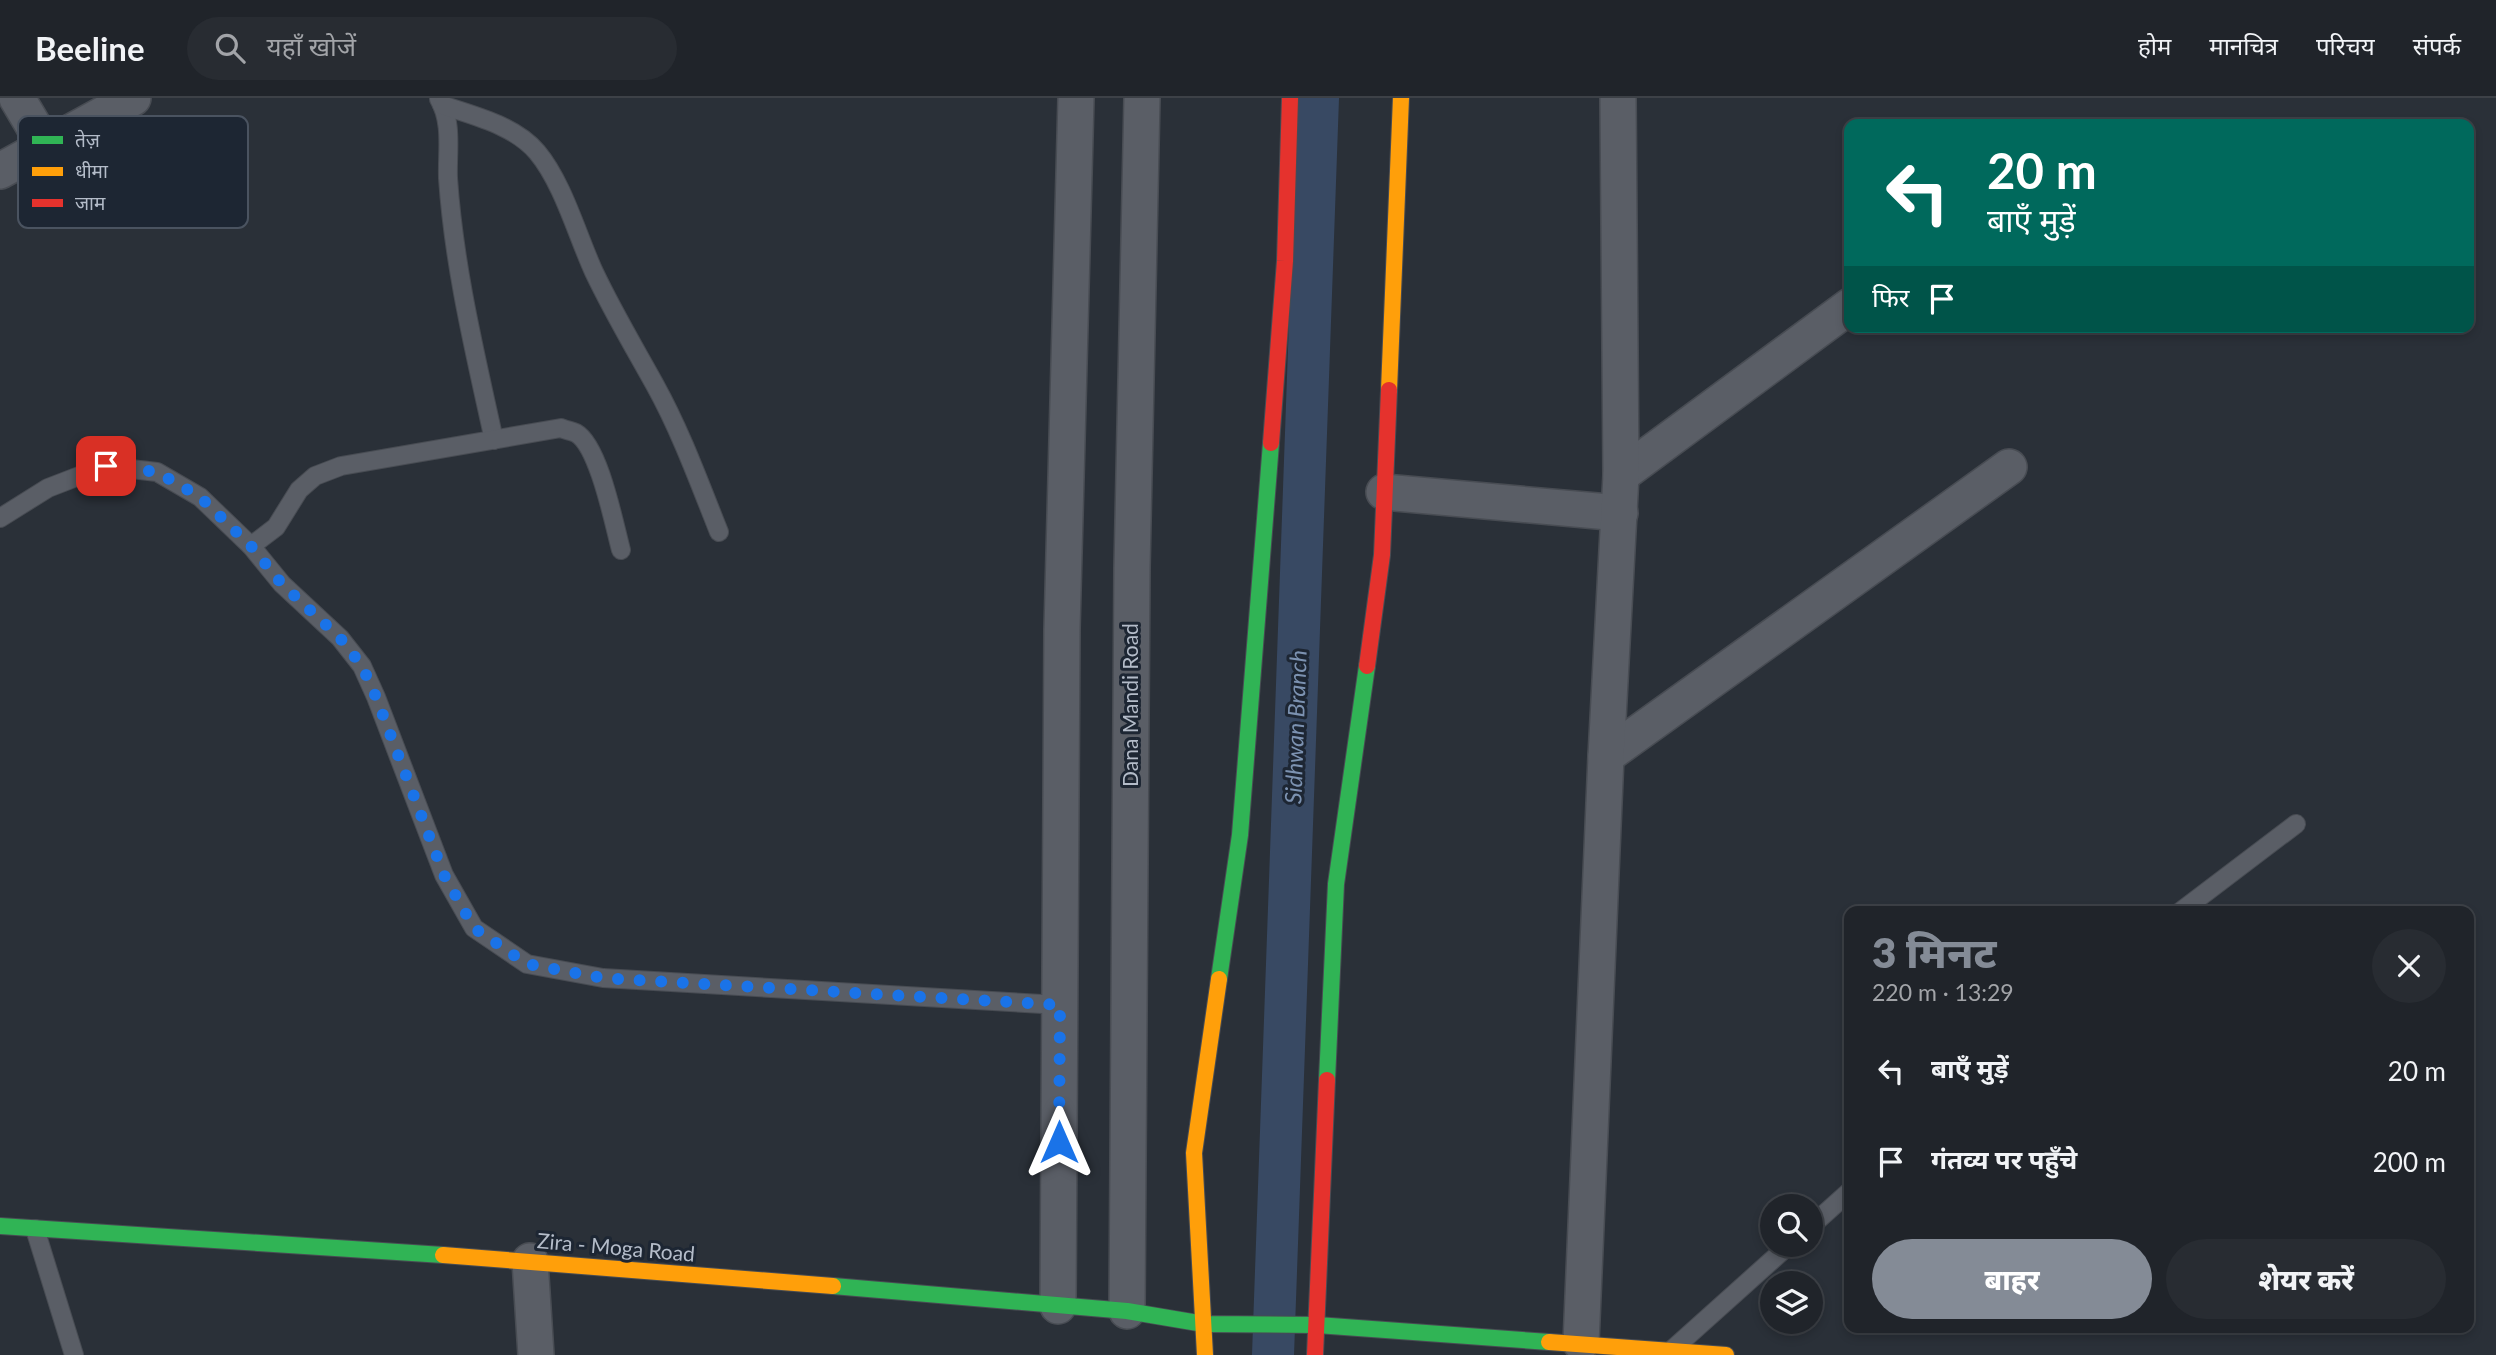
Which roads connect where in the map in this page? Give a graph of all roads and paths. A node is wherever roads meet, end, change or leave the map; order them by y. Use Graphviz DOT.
graph roads {
  1 [pos="17,98"];
  2 [pos="133,98"];
  3 [pos="1076,98"];
  4 [pos="1142,98"];
  5 [pos="1290,98"];
  6 [pos="1401,98"];
  7 [pos="1618,98"];
  8 [pos="440,102"];
  9 [pos="28,116"];
  10 [pos="101,116"];
  11 [pos="18,162"];
  12 [pos="0,172"];
  13 [pos="1844,310"];
  14 [pos="494,440"];
  15 [pos="2009,467"];
  16 [pos="1621,475"];
  17 [pos="1384,492"];
  18 [pos="1620,513"];
  19 [pos="0,518"];
  20 [pos="719,532"];
  21 [pos="251,546"];
  22 [pos="621,550"];
  23 [pos="1606,756"];
  24 [pos="2296,824"];
  25 [pos="2188,906"];
  26 [pos="1060,1005"];
  27 [pos="1844,1196"];
  28 [pos="1823,1215"];
  29 [pos="0,1226"];
  30 [pos="35,1229"];
  31 [pos="1776,1257"];
  32 [pos="530,1261"];
  33 [pos="1058,1306"];
  34 [pos="1126,1311"];
  35 [pos="1204,1324"];
  36 [pos="1317,1325"];
  37 [pos="1581,1343"];
  38 [pos="1673,1350"];
  39 [pos="74,1355"];
  40 [pos="536,1355"];
  41 [pos="1205,1355"];
  42 [pos="1315,1355"];
  43 [pos="1726,1355"];
  1 -- 9 [label="street"];
  2 -- 10 [label="street"];
  3 -- 26 [label="street"];
  4 -- 34 [label="street, Dana Mandi Road"];
  5 -- 35 [label="street"];
  6 -- 17 [label="street"];
  7 -- 16 [label="street"];
  8 -- 14 [label="lane"];
  8 -- 20 [label="lane"];
  11 -- 12 [label="street"];
  13 -- 16 [label="street"];
  14 -- 21 [label="lane"];
  14 -- 22 [label="lane"];
  15 -- 23 [label="street"];
  16 -- 18 [label="street"];
  17 -- 18 [label="street"];
  17 -- 36 [label="street"];
  18 -- 23 [label="street"];
  19 -- 21 [label="lane"];
  21 -- 26 [label="lane"];
  23 -- 37 [label="street"];
  24 -- 25 [label="lane"];
  26 -- 33 [label="street"];
  27 -- 28 [label="lane"];
  29 -- 30 [label="street, Zira - Moga Road"];
  30 -- 32 [label="street, Zira - Moga Road"];
  30 -- 39 [label="lane"];
  31 -- 38 [label="lane"];
  32 -- 33 [label="street, Zira - Moga Road"];
  32 -- 40 [label="street"];
  33 -- 34 [label="street, Zira - Moga Road"];
  34 -- 35 [label="street, Zira - Moga Road"];
  35 -- 36 [label="street, Zira - Moga Road"];
  35 -- 41 [label="street"];
  36 -- 37 [label="street, Zira - Moga Road"];
  36 -- 42 [label="street"];
  37 -- 38 [label="street, Zira - Moga Road"];
  38 -- 43 [label="street, Zira - Moga Road"];
}
